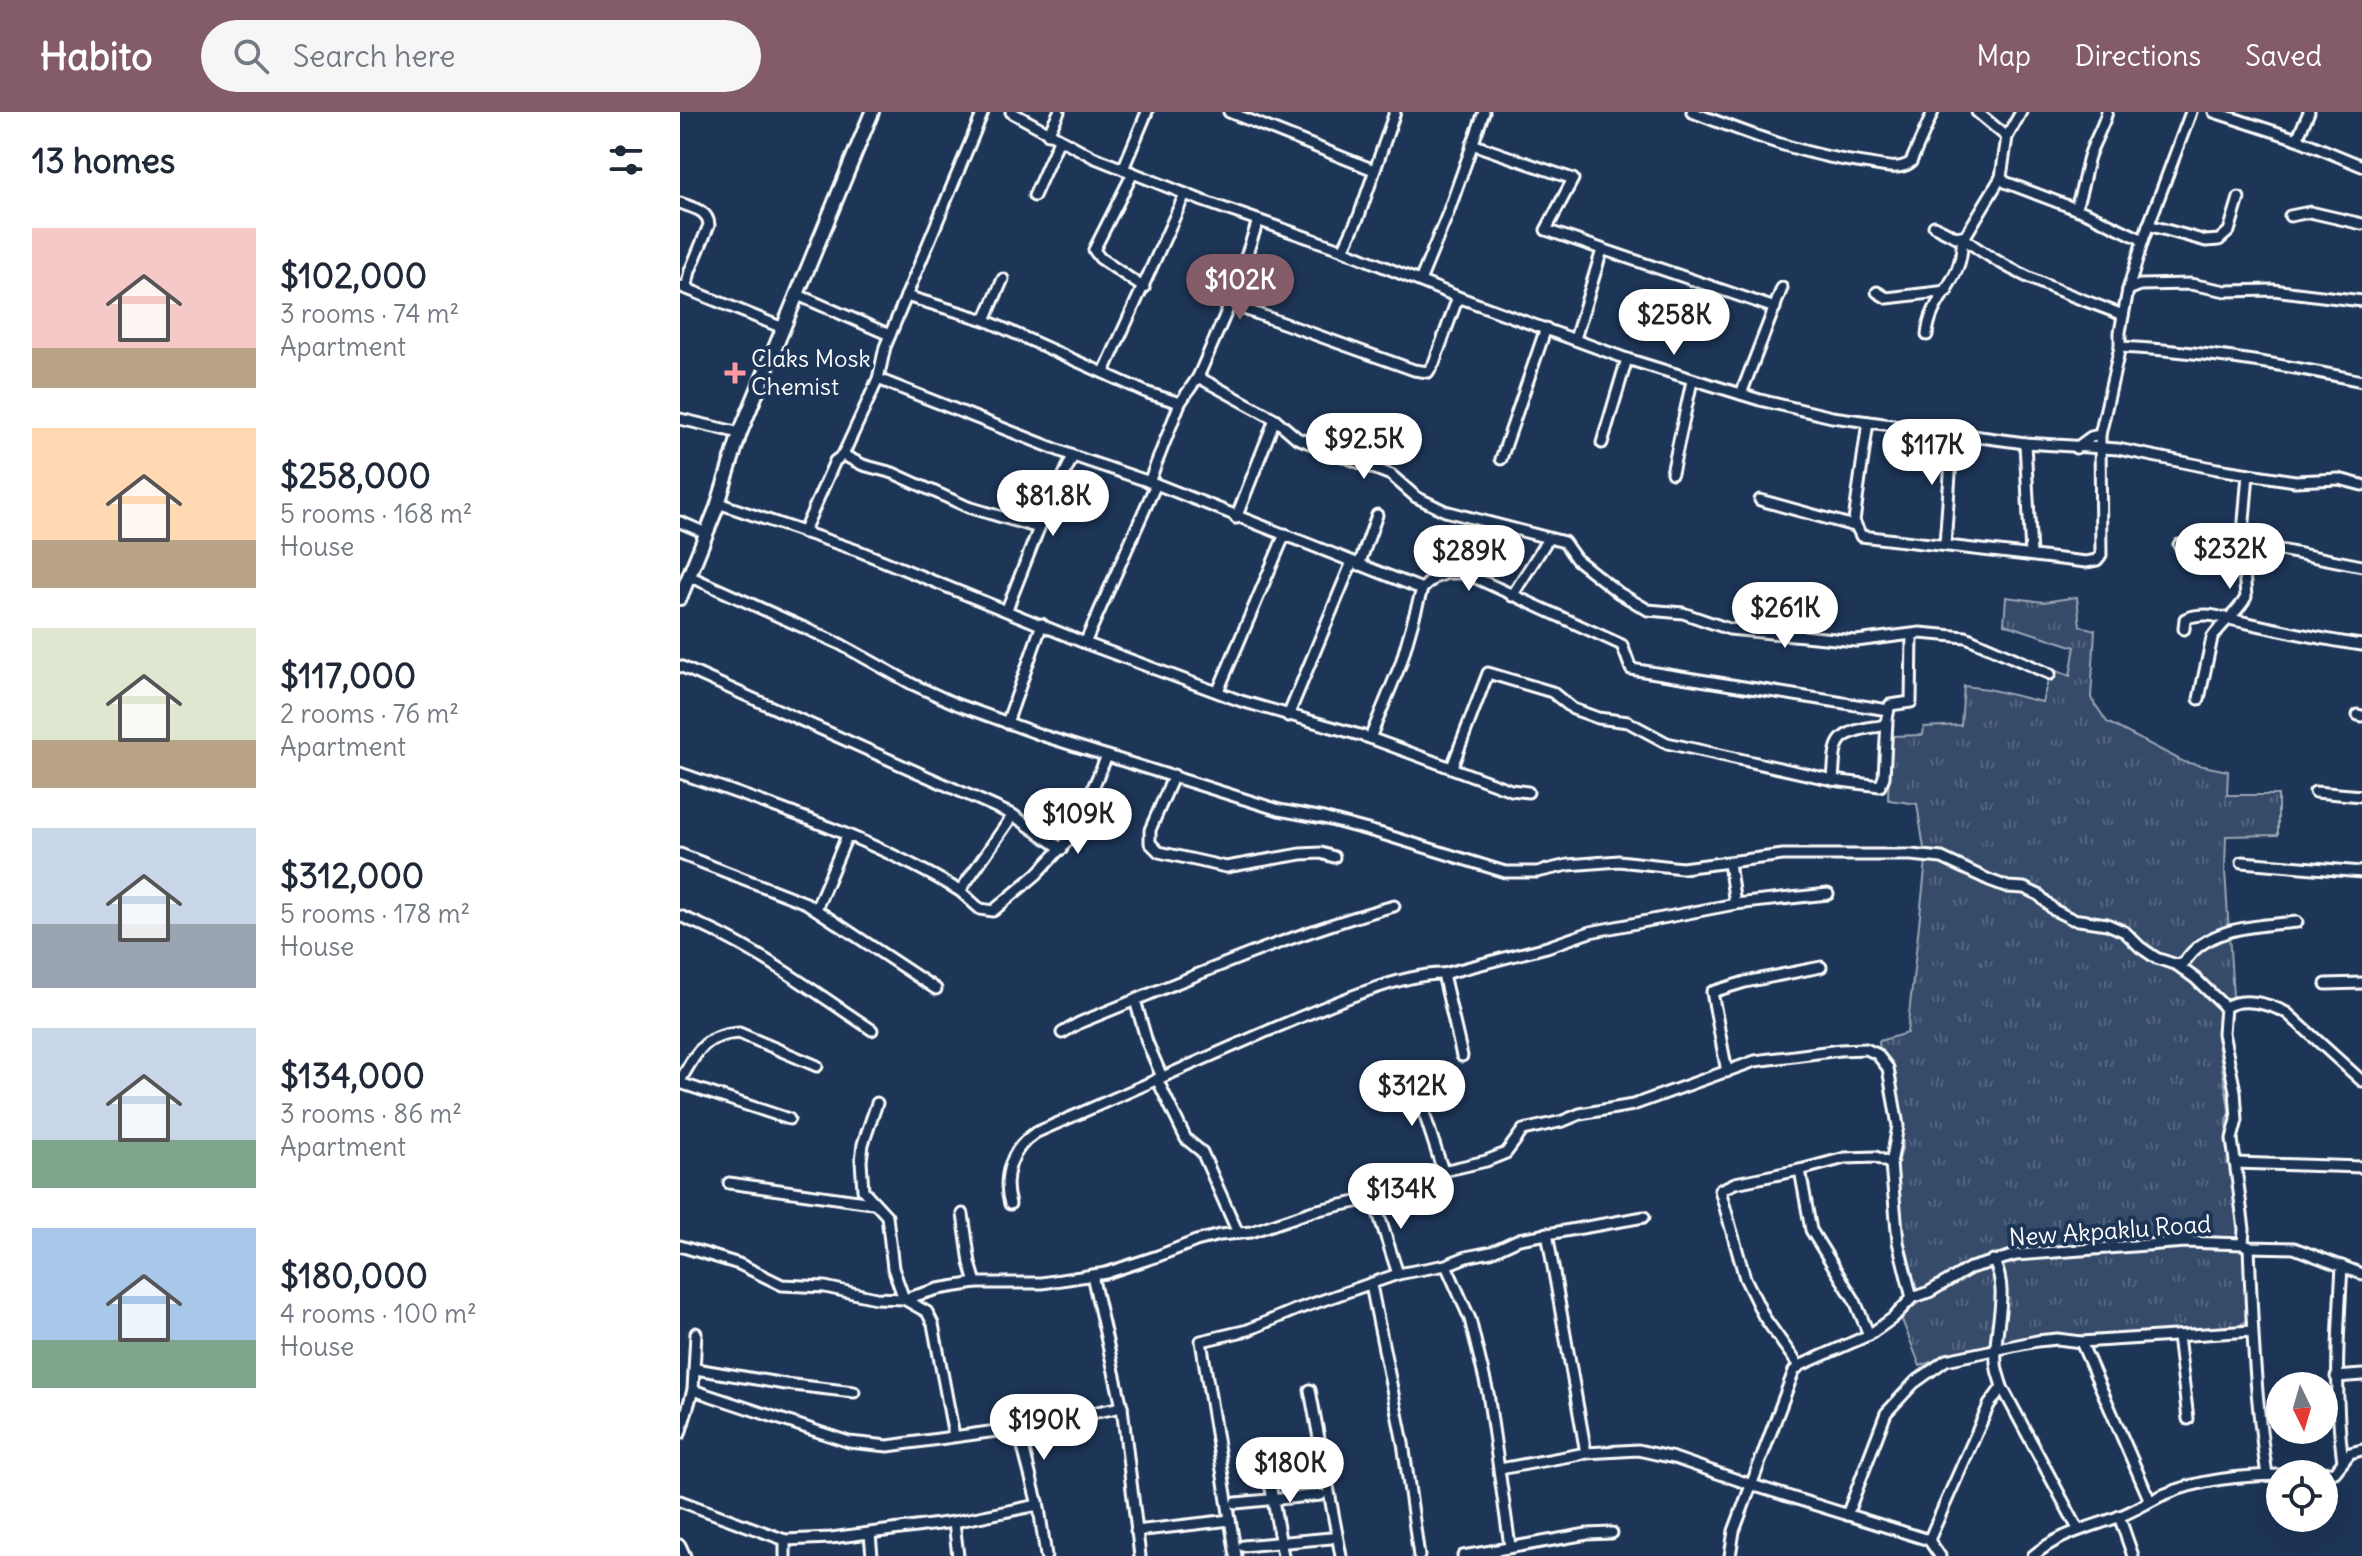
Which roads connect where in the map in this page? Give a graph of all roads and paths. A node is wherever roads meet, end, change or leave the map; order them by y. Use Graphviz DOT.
graph roads {
  1 [pos="872,112"];
  2 [pos="983,112"];
  3 [pos="1011,112"];
  4 [pos="1059,112"];
  5 [pos="1147,112"];
  6 [pos="1229,112"];
  7 [pos="1395,112"];
  8 [pos="1484,112"];
  9 [pos="1692,112"];
  10 [pos="1933,112"];
  11 [pos="1977,112"];
  12 [pos="2021,112"];
  13 [pos="2107,112"];
  14 [pos="2191,112"];
  15 [pos="2214,112"];
  16 [pos="2309,112"];
  17 [pos="2230,114"];
  18 [pos="1048,134"];
  19 [pos="2007,137"];
  20 [pos="2297,139"];
  21 [pos="1059,140"];
  22 [pos="1472,144"];
  23 [pos="2362,166"];
  24 [pos="1374,170"];
  25 [pos="1128,171"];
  26 [pos="2001,177"];
  27 [pos="1185,194"];
  28 [pos="1034,196"];
  29 [pos="2239,198"];
  30 [pos="680,203"];
  31 [pos="2075,209"];
  32 [pos="2290,216"];
  33 [pos="1258,221"];
  34 [pos="2362,224"];
  35 [pos="2148,225"];
  36 [pos="1934,226"];
  37 [pos="1962,237"];
  38 [pos="2143,240"];
  39 [pos="1343,250"];
  40 [pos="1602,250"];
  41 [pos="1003,279"];
  42 [pos="1420,281"];
  43 [pos="683,287"];
  44 [pos="1144,288"];
  45 [pos="1782,288"];
  46 [pos="2128,290"];
  47 [pos="1947,291"];
  48 [pos="1877,292"];
  49 [pos="798,295"];
  50 [pos="906,296"];
  51 [pos="1458,297"];
  52 [pos="2362,301"];
  53 [pos="1230,304"];
  54 [pos="1775,308"];
  55 [pos="2123,315"];
  56 [pos="985,320"];
  57 [pos="783,328"];
  58 [pos="1546,328"];
  59 [pos="890,335"];
  60 [pos="1927,335"];
  61 [pos="1575,339"];
  62 [pos="2120,347"];
  63 [pos="1627,359"];
  64 [pos="1104,372"];
  65 [pos="1198,377"];
  66 [pos="878,379"];
  67 [pos="1692,381"];
  68 [pos="2362,381"];
  69 [pos="1741,394"];
  70 [pos="1180,403"];
  71 [pos="680,419"];
  72 [pos="1275,419"];
  73 [pos="1868,422"];
  74 [pos="1953,432"];
  75 [pos="740,433"];
  76 [pos="2100,435"];
  77 [pos="1602,443"];
  78 [pos="2025,443"];
  79 [pos="2076,448"];
  80 [pos="2101,449"];
  81 [pos="843,455"];
  82 [pos="1073,456"];
  83 [pos="1501,459"];
  84 [pos="1672,473"];
  85 [pos="2248,474"];
  86 [pos="1152,483"];
  87 [pos="2362,485"];
  88 [pos="1760,500"];
  89 [pos="718,503"];
  90 [pos="1377,515"];
  91 [pos="1236,518"];
  92 [pos="680,522"];
  93 [pos="1854,526"];
  94 [pos="1039,528"];
  95 [pos="706,533"];
  96 [pos="803,533"];
  97 [pos="1285,534"];
  98 [pos="1548,539"];
  99 [pos="1945,545"];
  100 [pos="2179,545"];
  101 [pos="2242,545"];
  102 [pos="2031,555"];
  103 [pos="1355,563"];
  104 [pos="2244,566"];
  105 [pos="2362,566"];
  106 [pos="689,576"];
  107 [pos="1422,589"];
  108 [pos="1512,596"];
  109 [pos="680,598"];
  110 [pos="1007,609"];
  111 [pos="2227,620"];
  112 [pos="1042,624"];
  113 [pos="2184,629"];
  114 [pos="1912,635"];
  115 [pos="1085,643"];
  116 [pos="2362,645"];
  117 [pos="680,666"];
  118 [pos="2050,674"];
  119 [pos="1218,691"];
  120 [pos="2199,699"];
  121 [pos="1887,715"];
  122 [pos="1288,716"];
  123 [pos="1007,723"];
  124 [pos="1370,738"];
  125 [pos="1107,756"];
  126 [pos="1452,767"];
  127 [pos="680,773"];
  128 [pos="1174,775"];
  129 [pos="1833,780"];
  130 [pos="1528,792"];
  131 [pos="2315,792"];
  132 [pos="2362,796"];
  133 [pos="1013,815"];
  134 [pos="847,836"];
  135 [pos="1062,849"];
  136 [pos="680,854"];
  137 [pos="1334,857"];
  138 [pos="2242,862"];
  139 [pos="1729,863"];
  140 [pos="2362,872"];
  141 [pos="960,891"];
  142 [pos="1828,894"];
  143 [pos="1735,904"];
  144 [pos="1394,906"];
  145 [pos="816,909"];
  146 [pos="680,916"];
  147 [pos="2297,922"];
  148 [pos="2177,965"];
  149 [pos="1821,967"];
  150 [pos="1443,974"];
  151 [pos="2362,983"];
  152 [pos="2326,984"];
  153 [pos="936,989"];
  154 [pos="1135,1000"];
  155 [pos="2225,1007"];
  156 [pos="872,1030"];
  157 [pos="1062,1033"];
  158 [pos="1462,1056"];
  159 [pos="817,1066"];
  160 [pos="1727,1072"];
  161 [pos="1411,1073"];
  162 [pos="1160,1078"];
  163 [pos="2362,1081"];
  164 [pos="680,1082"];
  165 [pos="877,1103"];
  166 [pos="789,1119"];
  167 [pos="2235,1163"];
  168 [pos="1891,1164"];
  169 [pos="2362,1167"];
  170 [pos="1800,1170"];
  171 [pos="1443,1171"];
  172 [pos="729,1183"];
  173 [pos="1373,1197"];
  174 [pos="872,1203"];
  175 [pos="1010,1204"];
  176 [pos="963,1214"];
  177 [pos="1644,1217"];
  178 [pos="1238,1233"];
  179 [pos="1547,1233"];
  180 [pos="2246,1245"];
  181 [pos="680,1246"];
  182 [pos="1993,1260"];
  183 [pos="1446,1265"];
  184 [pos="2342,1266"];
  185 [pos="1398,1274"];
  186 [pos="2362,1274"];
  187 [pos="1092,1275"];
  188 [pos="976,1283"];
  189 [pos="1371,1285"];
  190 [pos="1912,1298"];
  191 [pos="904,1299"];
  192 [pos="2252,1331"];
  193 [pos="696,1333"];
  194 [pos="1869,1335"];
  195 [pos="2178,1336"];
  196 [pos="2081,1342"];
  197 [pos="1997,1351"];
  198 [pos="1799,1366"];
  199 [pos="696,1369"];
  200 [pos="2336,1372"];
  201 [pos="2362,1375"];
  202 [pos="2338,1377"];
  203 [pos="2002,1387"];
  204 [pos="693,1390"];
  205 [pos="1310,1390"];
  206 [pos="854,1392"];
  207 [pos="1122,1407"];
  208 [pos="2188,1419"];
  209 [pos="2338,1424"];
  210 [pos="1021,1427"];
  211 [pos="680,1434"];
  212 [pos="954,1436"];
  213 [pos="2362,1450"];
  214 [pos="1586,1453"];
  215 [pos="1266,1461"];
  216 [pos="2343,1462"];
  217 [pos="2338,1468"];
  218 [pos="1500,1469"];
  219 [pos="2266,1469"];
  220 [pos="2266,1475"];
  221 [pos="1752,1485"];
  222 [pos="1321,1495"];
  223 [pos="1272,1500"];
  224 [pos="680,1501"];
  225 [pos="2150,1501"];
  226 [pos="1236,1503"];
  227 [pos="1038,1505"];
  228 [pos="1847,1515"];
  229 [pos="2119,1516"];
  230 [pos="1230,1520"];
  231 [pos="954,1522"];
  232 [pos="2078,1529"];
  233 [pos="1136,1531"];
  234 [pos="1612,1533"];
  235 [pos="870,1534"];
  236 [pos="1331,1538"];
  237 [pos="785,1540"];
  238 [pos="1931,1542"];
  239 [pos="1279,1543"];
  240 [pos="680,1545"];
  241 [pos="1243,1546"];
  242 [pos="1510,1546"];
  243 [pos="685,1556"];
  244 [pos="785,1556"];
  245 [pos="872,1556"];
  246 [pos="958,1556"];
  247 [pos="1046,1556"];
  248 [pos="1140,1556"];
  249 [pos="1236,1556"];
  250 [pos="1283,1556"];
  251 [pos="1341,1556"];
  252 [pos="1419,1556"];
  253 [pos="1463,1556"];
  254 [pos="1730,1556"];
  255 [pos="1924,1556"];
  256 [pos="1940,1556"];
  257 [pos="2033,1556"];
  258 [pos="2133,1556"];
  1 -- 49 [label="street"];
  2 -- 50 [label="street"];
  3 -- 18 [label="street"];
  4 -- 18 [label="street"];
  5 -- 25 [label="street"];
  6 -- 24 [label="street"];
  7 -- 24 [label="street"];
  8 -- 22 [label="street"];
  9 -- 10 [label="street"];
  11 -- 19 [label="street"];
  12 -- 19 [label="street"];
  13 -- 31 [label="street"];
  14 -- 35 [label="street"];
  15 -- 17 [label="street"];
  16 -- 20 [label="street"];
  17 -- 20 [label="street"];
  18 -- 21 [label="street"];
  19 -- 26 [label="street"];
  20 -- 23 [label="street"];
  21 -- 25 [label="street"];
  21 -- 28 [label="street"];
  22 -- 40 [label="street"];
  22 -- 42 [label="street"];
  24 -- 39 [label="street"];
  25 -- 27 [label="street"];
  25 -- 44 [label="street"];
  26 -- 31 [label="street"];
  26 -- 37 [label="street"];
  27 -- 33 [label="street"];
  27 -- 44 [label="street"];
  29 -- 35 [label="street"];
  30 -- 43 [label="street"];
  31 -- 38 [label="street"];
  32 -- 34 [label="street"];
  33 -- 39 [label="street"];
  33 -- 53 [label="street"];
  35 -- 38 [label="street"];
  36 -- 37 [label="street"];
  37 -- 47 [label="street"];
  37 -- 55 [label="street"];
  38 -- 46 [label="street"];
  39 -- 42 [label="street"];
  40 -- 54 [label="street"];
  40 -- 61 [label="street"];
  41 -- 56 [label="street"];
  42 -- 51 [label="street"];
  43 -- 57 [label="street"];
  44 -- 64 [label="street"];
  45 -- 54 [label="street"];
  46 -- 52 [label="street"];
  46 -- 55 [label="street"];
  47 -- 48 [label="street"];
  47 -- 60 [label="street"];
  49 -- 57 [label="street"];
  49 -- 59 [label="street"];
  50 -- 56 [label="street"];
  50 -- 59 [label="street"];
  51 -- 53 [label="street"];
  51 -- 58 [label="street"];
  53 -- 65 [label="street"];
  54 -- 69 [label="street"];
  55 -- 62 [label="street"];
  56 -- 64 [label="street"];
  57 -- 75 [label="street"];
  58 -- 61 [label="street"];
  58 -- 83 [label="street"];
  59 -- 66 [label="street"];
  61 -- 63 [label="street"];
  62 -- 68 [label="street"];
  62 -- 76 [label="street"];
  63 -- 67 [label="street"];
  63 -- 77 [label="street"];
  64 -- 70 [label="street"];
  65 -- 70 [label="street"];
  65 -- 72 [label="street"];
  66 -- 81 [label="street"];
  66 -- 82 [label="street"];
  67 -- 69 [label="street"];
  67 -- 84 [label="street"];
  69 -- 73 [label="street"];
  70 -- 86 [label="street"];
  71 -- 75 [label="street"];
  72 -- 91 [label="street"];
  72 -- 98 [label="street"];
  73 -- 74 [label="street"];
  73 -- 93 [label="street"];
  74 -- 78 [label="street"];
  74 -- 99 [label="street"];
  75 -- 89 [label="street"];
  76 -- 79 [label="street"];
  76 -- 80 [label="street"];
  78 -- 79 [label="street"];
  78 -- 102 [label="street"];
  79 -- 80 [label="street"];
  80 -- 85 [label="street"];
  80 -- 102 [label="street"];
  81 -- 94 [label="street"];
  81 -- 96 [label="street"];
  82 -- 86 [label="street"];
  82 -- 94 [label="street"];
  85 -- 87 [label="street"];
  85 -- 101 [label="street"];
  86 -- 91 [label="street"];
  86 -- 115 [label="street"];
  88 -- 93 [label="street"];
  89 -- 95 [label="street"];
  89 -- 96 [label="street"];
  90 -- 103 [label="street"];
  91 -- 97 [label="street"];
  92 -- 95 [label="street"];
  93 -- 99 [label="street"];
  94 -- 110 [label="street"];
  95 -- 106 [label="street"];
  96 -- 110 [label="street"];
  97 -- 103 [label="street"];
  97 -- 119 [label="street"];
  98 -- 108 [label="street"];
  98 -- 114 [label="street"];
  99 -- 102 [label="street"];
  100 -- 101 [label="street"];
  101 -- 104 [label="street"];
  103 -- 107 [label="street"];
  103 -- 122 [label="street"];
  104 -- 105 [label="street"];
  104 -- 111 [label="street"];
  106 -- 109 [label="street"];
  106 -- 123 [label="street"];
  107 -- 108 [label="street"];
  107 -- 124 [label="street"];
  108 -- 121 [label="street"];
  110 -- 112 [label="street"];
  111 -- 113 [label="street"];
  111 -- 116 [label="street"];
  111 -- 120 [label="street"];
  112 -- 115 [label="street"];
  112 -- 123 [label="street"];
  114 -- 118 [label="street"];
  114 -- 121 [label="street"];
  115 -- 119 [label="street"];
  117 -- 133 [label="street"];
  119 -- 122 [label="street"];
  121 -- 129 [label="street"];
  121 -- 129 [label="street"];
  122 -- 124 [label="street"];
  123 -- 125 [label="street"];
  124 -- 126 [label="street"];
  125 -- 128 [label="street"];
  125 -- 135 [label="street"];
  126 -- 129 [label="street"];
  126 -- 130 [label="street"];
  127 -- 134 [label="street"];
  128 -- 137 [label="street"];
  128 -- 139 [label="street"];
  131 -- 132 [label="street"];
  133 -- 135 [label="street"];
  133 -- 141 [label="street"];
  134 -- 141 [label="street"];
  134 -- 145 [label="street"];
  135 -- 141 [label="street"];
  136 -- 145 [label="street"];
  138 -- 140 [label="street"];
  139 -- 143 [label="street"];
  139 -- 148 [label="street"];
  142 -- 143 [label="street"];
  143 -- 150 [label="street"];
  144 -- 154 [label="street"];
  145 -- 153 [label="street"];
  146 -- 156 [label="street"];
  147 -- 148 [label="street"];
  148 -- 155 [label="street"];
  149 -- 160 [label="street"];
  150 -- 158 [label="street"];
  150 -- 162 [label="street"];
  151 -- 152 [label="street"];
  154 -- 157 [label="street"];
  154 -- 162 [label="street"];
  155 -- 163 [label="street"];
  155 -- 167 [label="street"];
  159 -- 164 [label="street"];
  160 -- 168 [label="street"];
  160 -- 171 [label="street"];
  161 -- 171 [label="street"];
  162 -- 175 [label="street"];
  162 -- 178 [label="street"];
  164 -- 166 [label="street"];
  165 -- 174 [label="street"];
  167 -- 169 [label="street"];
  167 -- 180 [label="street"];
  168 -- 170 [label="street"];
  168 -- 190 [label="street"];
  170 -- 194 [label="street"];
  170 -- 198 [label="street"];
  171 -- 173 [label="street"];
  172 -- 174 [label="street"];
  173 -- 178 [label="street"];
  173 -- 185 [label="street"];
  174 -- 191 [label="street"];
  176 -- 188 [label="street"];
  177 -- 179 [label="street"];
  178 -- 187 [label="street"];
  179 -- 183 [label="street"];
  179 -- 214 [label="street"];
  180 -- 182 [label="street, New Akpaklu Road"];
  180 -- 184 [label="street, New Akpaklu Road"];
  180 -- 192 [label="street"];
  181 -- 191 [label="street"];
  182 -- 190 [label="street, New Akpaklu Road"];
  182 -- 197 [label="street"];
  183 -- 185 [label="street"];
  183 -- 218 [label="street"];
  184 -- 186 [label="street, New Akpaklu Road"];
  184 -- 200 [label="street"];
  185 -- 189 [label="street"];
  187 -- 188 [label="street"];
  187 -- 207 [label="street"];
  188 -- 191 [label="street"];
  189 -- 230 [label="street"];
  189 -- 252 [label="street"];
  190 -- 194 [label="street, New Akpaklu Road"];
  191 -- 212 [label="street"];
  192 -- 195 [label="street"];
  192 -- 219 [label="street"];
  193 -- 199 [label="street"];
  194 -- 198 [label="street, New Akpaklu Road"];
  195 -- 196 [label="street"];
  195 -- 208 [label="street"];
  196 -- 197 [label="street"];
  196 -- 225 [label="street"];
  197 -- 203 [label="street"];
  197 -- 228 [label="street"];
  198 -- 221 [label="street"];
  199 -- 204 [label="street"];
  199 -- 206 [label="street"];
  201 -- 202 [label="street"];
  203 -- 232 [label="street"];
  203 -- 238 [label="street"];
  204 -- 211 [label="street"];
  204 -- 212 [label="street"];
  205 -- 251 [label="street"];
  207 -- 210 [label="street"];
  207 -- 233 [label="street"];
  209 -- 216 [label="street"];
  210 -- 212 [label="street"];
  210 -- 227 [label="street"];
  213 -- 216 [label="street"];
  214 -- 218 [label="street"];
  214 -- 221 [label="street"];
  215 -- 223 [label="street"];
  216 -- 217 [label="street"];
  218 -- 242 [label="street"];
  220 -- 225 [label="street"];
  221 -- 228 [label="street"];
  221 -- 254 [label="street"];
  222 -- 223 [label="street"];
  223 -- 226 [label="street"];
  223 -- 239 [label="street"];
  224 -- 237 [label="street"];
  225 -- 229 [label="street"];
  227 -- 231 [label="street"];
  227 -- 247 [label="street"];
  228 -- 238 [label="street"];
  229 -- 232 [label="street"];
  229 -- 258 [label="street"];
  230 -- 233 [label="street"];
  230 -- 249 [label="street"];
  231 -- 235 [label="street"];
  231 -- 246 [label="street"];
  232 -- 257 [label="street"];
  233 -- 248 [label="street"];
  234 -- 242 [label="street"];
  235 -- 237 [label="street"];
  235 -- 245 [label="street"];
  236 -- 239 [label="street"];
  237 -- 244 [label="street"];
  238 -- 255 [label="street"];
  238 -- 256 [label="street"];
  239 -- 241 [label="street"];
  239 -- 250 [label="street"];
  240 -- 243 [label="street"];
  242 -- 253 [label="street"];
}
